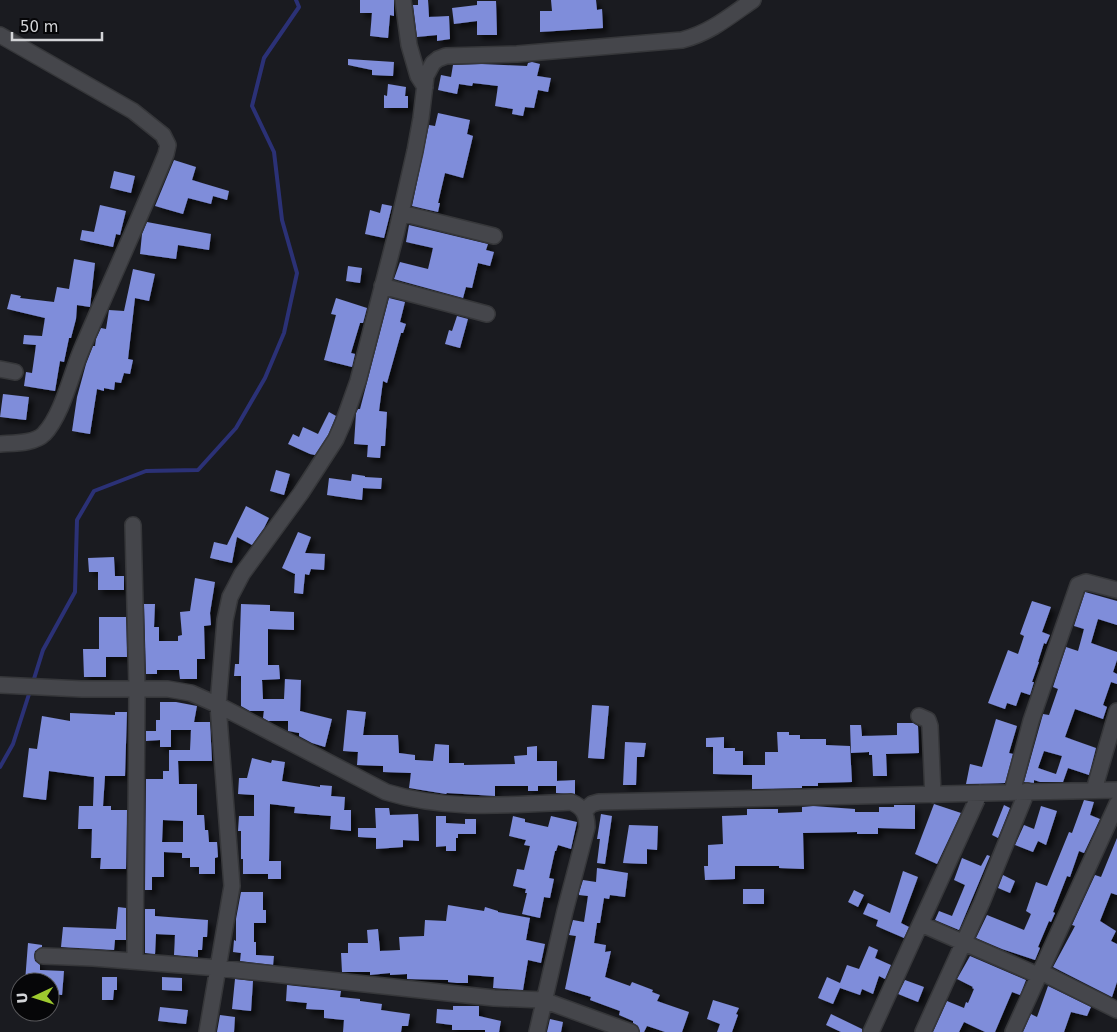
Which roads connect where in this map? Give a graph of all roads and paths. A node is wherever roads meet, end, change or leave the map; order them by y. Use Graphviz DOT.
graph roads {
  1 [pos="403,0"];
  2 [pos="753,0"];
  3 [pos="0,35"];
  4 [pos="413,55"];
  5 [pos="438,59"];
  6 [pos="425,87"];
  7 [pos="401,213"];
  8 [pos="494,236"];
  9 [pos="382,286"];
  10 [pos="487,314"];
  11 [pos="0,370"];
  12 [pos="15,372"];
  13 [pos="0,444"];
  14 [pos="133,525"];
  15 [pos="1117,590"];
  16 [pos="0,685"];
  17 [pos="137,688"];
  18 [pos="218,705"];
  19 [pos="1117,711"];
  20 [pos="920,716"];
  21 [pos="1094,790"];
  22 [pos="1117,790"];
  23 [pos="1027,791"];
  24 [pos="1012,792"];
  25 [pos="980,793"];
  26 [pos="933,795"];
  27 [pos="1117,804"];
  28 [pos="584,810"];
  29 [pos="921,924"];
  30 [pos="963,943"];
  31 [pos="43,956"];
  32 [pos="135,962"];
  33 [pos="218,968"];
  34 [pos="1041,974"];
  35 [pos="544,1000"];
  36 [pos="1117,1010"];
  37 [pos="207,1032"];
  38 [pos="537,1032"];
  39 [pos="632,1032"];
  40 [pos="871,1032"];
  41 [pos="922,1032"];
  42 [pos="1013,1032"];
  1 -- 4 [label="street"];
  2 -- 5 [label="street"];
  3 -- 13 [label="street"];
  4 -- 5 [label="street"];
  4 -- 6 [label="street"];
  5 -- 6 [label="street"];
  6 -- 7 [label="street"];
  7 -- 8 [label="street"];
  7 -- 9 [label="street"];
  9 -- 10 [label="street"];
  9 -- 18 [label="street"];
  11 -- 12 [label="street"];
  14 -- 17 [label="street"];
  15 -- 24 [label="street"];
  16 -- 17 [label="street"];
  17 -- 18 [label="street"];
  17 -- 32 [label="street"];
  18 -- 28 [label="street"];
  18 -- 33 [label="street"];
  19 -- 21 [label="street"];
  20 -- 26 [label="street"];
  21 -- 22 [label="street"];
  21 -- 23 [label="street"];
  23 -- 24 [label="street"];
  23 -- 30 [label="street"];
  24 -- 25 [label="street"];
  25 -- 26 [label="street"];
  25 -- 29 [label="street"];
  26 -- 28 [label="street"];
  27 -- 34 [label="street"];
  28 -- 35 [label="street"];
  29 -- 30 [label="street"];
  29 -- 40 [label="street"];
  30 -- 34 [label="street"];
  30 -- 41 [label="street"];
  31 -- 32 [label="street"];
  32 -- 33 [label="street"];
  33 -- 35 [label="street"];
  33 -- 37 [label="street"];
  34 -- 36 [label="street"];
  34 -- 42 [label="street"];
  35 -- 38 [label="street"];
  35 -- 39 [label="street"];
}
